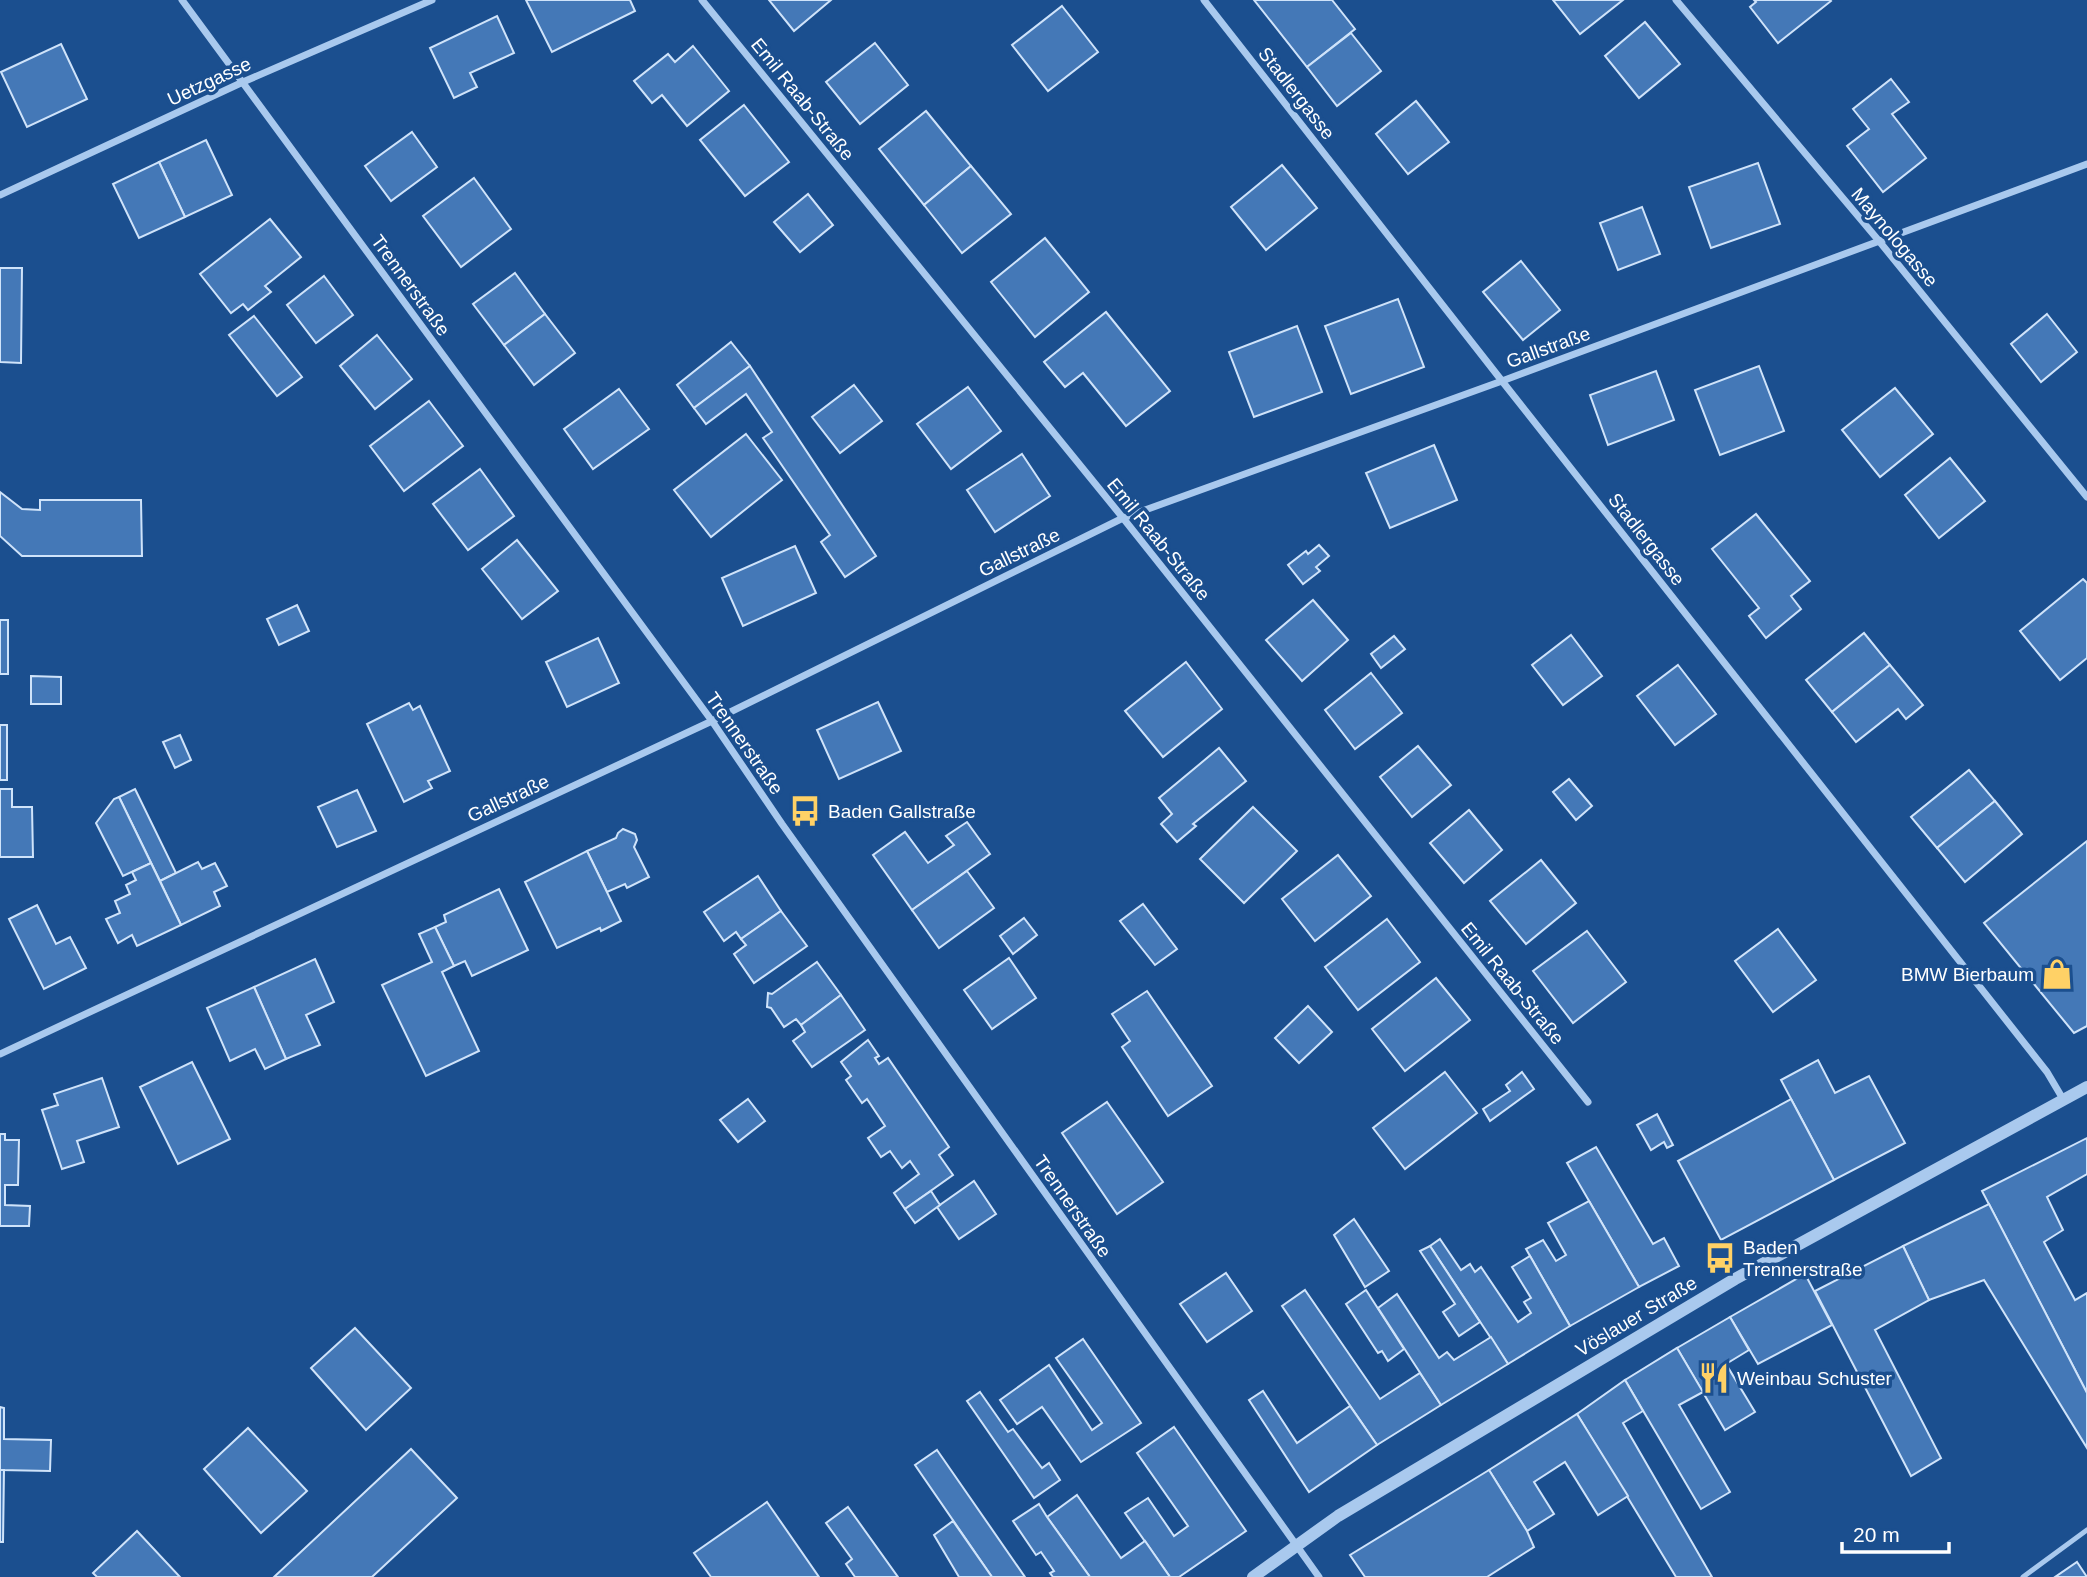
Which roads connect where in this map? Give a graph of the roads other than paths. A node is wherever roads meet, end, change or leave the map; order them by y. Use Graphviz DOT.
graph roads {
  1 [pos="182,0"];
  2 [pos="432,0"];
  3 [pos="702,0"];
  4 [pos="1204,0"];
  5 [pos="1676,0"];
  6 [pos="243,82"];
  7 [pos="2087,163"];
  8 [pos="0,195"];
  9 [pos="1879,241"];
  10 [pos="1502,381"];
  11 [pos="2087,497"];
  12 [pos="1123,518"];
  13 [pos="712,720"];
  14 [pos="0,1054"];
  15 [pos="2087,1087"];
  16 [pos="2063,1099"];
  17 [pos="1588,1102"];
  18 [pos="2087,1530"];
  19 [pos="1296,1546"];
  20 [pos="1253,1577"];
  21 [pos="1319,1577"];
  22 [pos="2023,1577"];
  1 -- 6 [label="street, Trennerstraße"];
  2 -- 6 [label="street, Uetzgasse"];
  3 -- 12 [label="street, Emil Raab-Straße"];
  4 -- 10 [label="street, Stadlergasse"];
  5 -- 9 [label="street, Maynologasse"];
  6 -- 8 [label="street, Uetzgasse"];
  6 -- 13 [label="street, Trennerstraße"];
  7 -- 9 [label="street, Gallstraße"];
  9 -- 10 [label="street, Gallstraße"];
  9 -- 11 [label="street, Maynologasse"];
  10 -- 12 [label="street, Gallstraße"];
  10 -- 16 [label="street, Stadlergasse"];
  12 -- 13 [label="street, Gallstraße"];
  12 -- 17 [label="street, Emil Raab-Straße"];
  13 -- 14 [label="street, Gallstraße"];
  13 -- 19 [label="street, Trennerstraße"];
  15 -- 16 [label="street, Vöslauer Straße"];
  16 -- 19 [label="street, Vöslauer Straße"];
  18 -- 22 [label="lane"];
  19 -- 20 [label="street, Vöslauer Straße"];
  19 -- 21 [label="street, Trennerstraße"];
}
